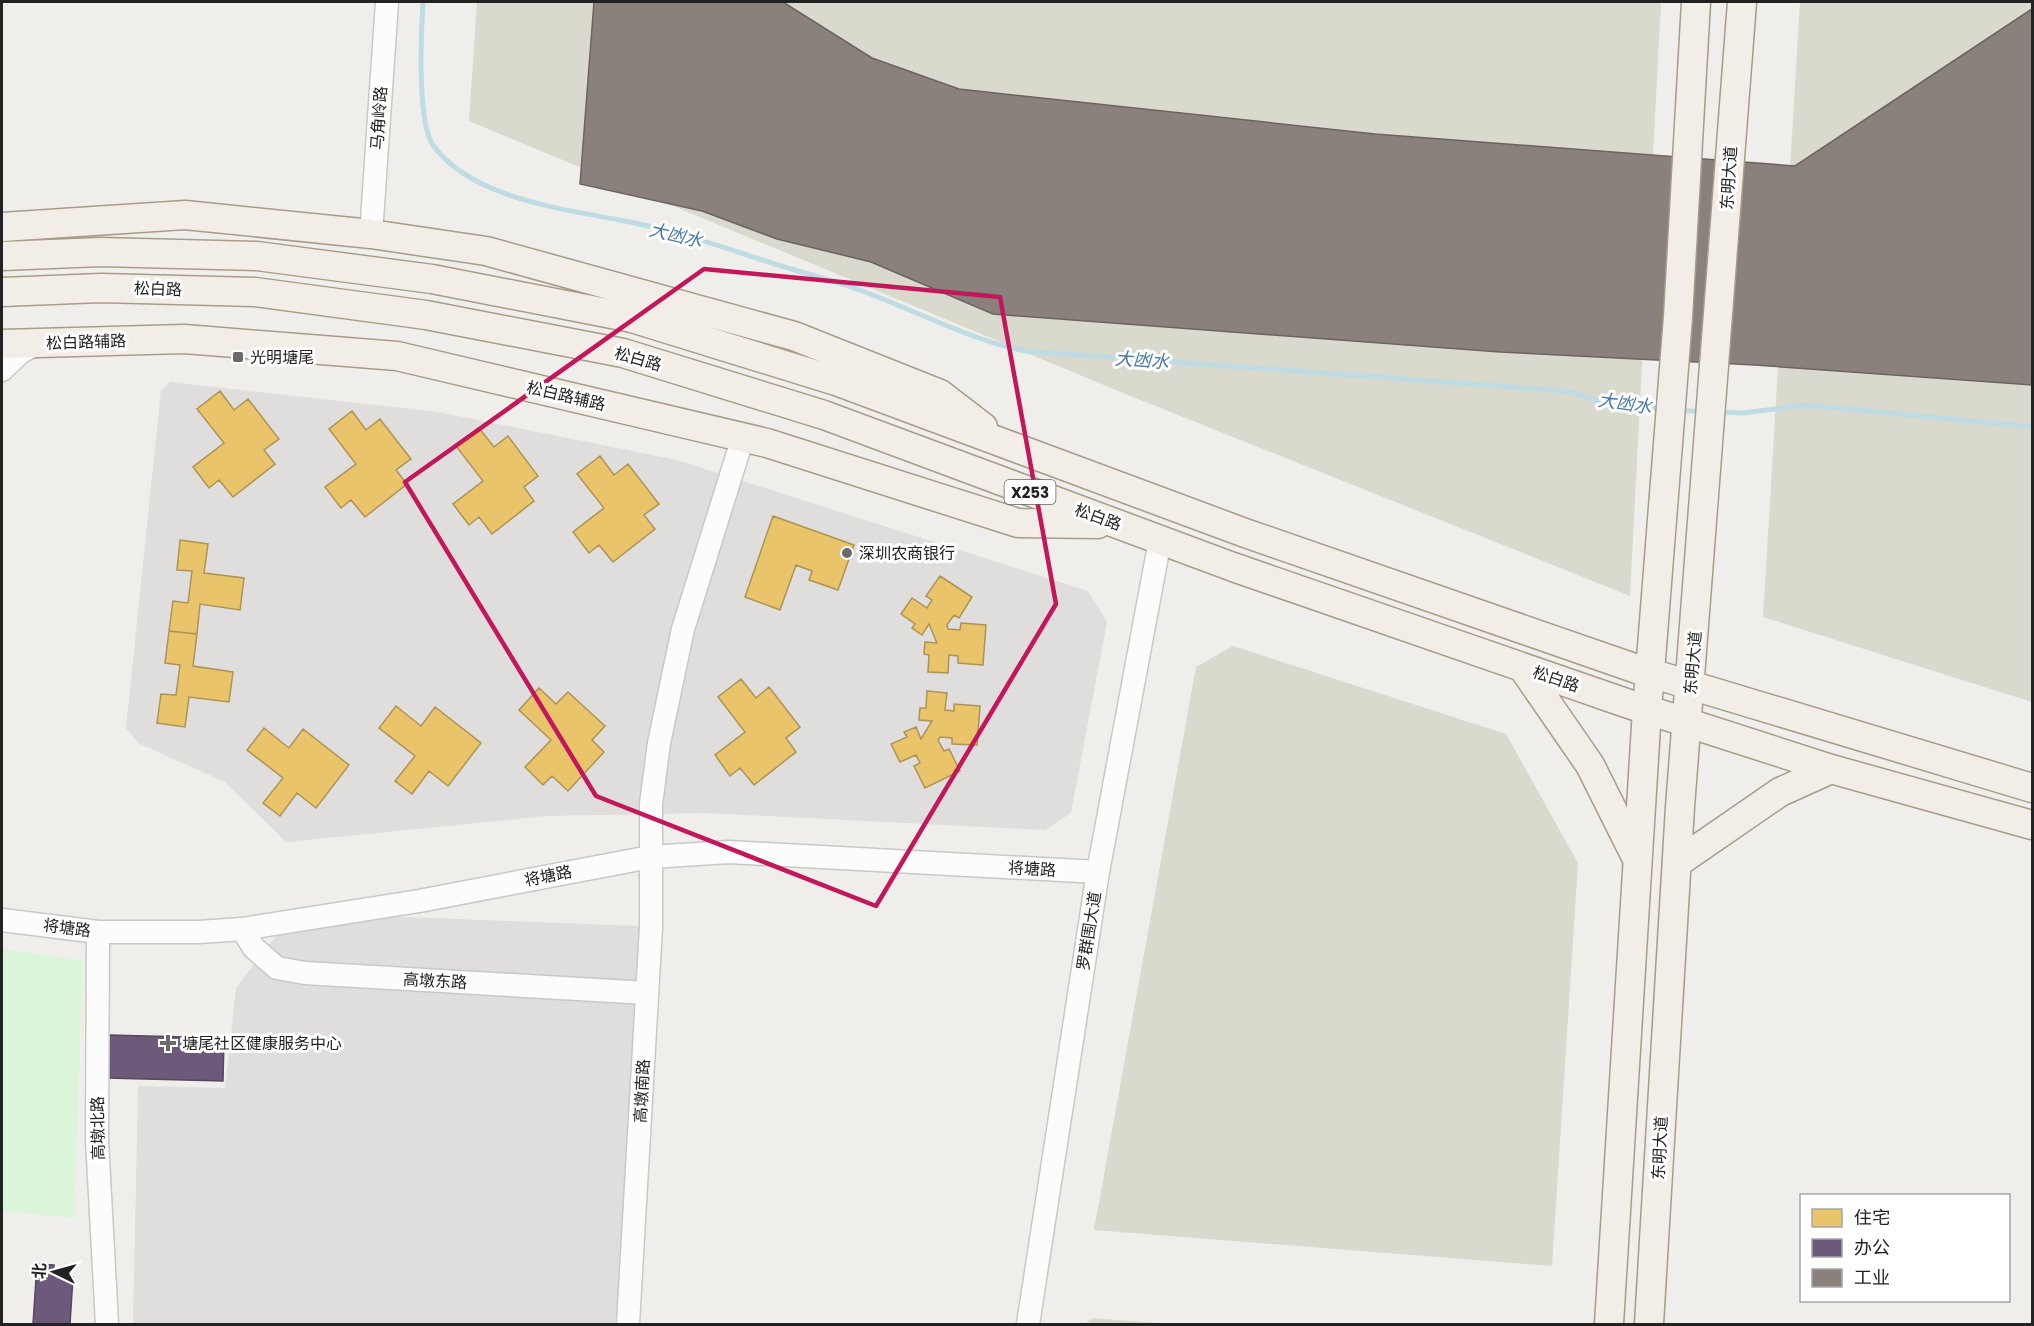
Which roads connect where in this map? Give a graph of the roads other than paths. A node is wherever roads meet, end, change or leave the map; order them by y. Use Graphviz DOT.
graph roads {
  1 [pos="387,2"];
  2 [pos="1696,2"];
  3 [pos="1742,2"];
  4 [pos="2,227"];
  5 [pos="371,234"];
  6 [pos="2,256"];
  7 [pos="2,292"];
  8 [pos="38,343"];
  9 [pos="2,344"];
  10 [pos="2,370"];
  11 [pos="743,437"];
  12 [pos="1006,444"];
  13 [pos="1118,525"];
  14 [pos="1160,540"];
  15 [pos="1523,668"];
  16 [pos="1650,673"];
  17 [pos="1692,686"];
  18 [pos="1647,710"];
  19 [pos="1688,722"];
  20 [pos="1831,769"];
  21 [pos="2032,788"];
  22 [pos="2032,825"];
  23 [pos="650,857"];
  24 [pos="1638,861"];
  25 [pos="1677,863"];
  26 [pos="1098,873"];
  27 [pos="2,920"];
  28 [pos="242,929"];
  29 [pos="98,932"];
  30 [pos="647,993"];
  31 [pos="107,1324"];
  32 [pos="628,1324"];
  33 [pos="1028,1324"];
  34 [pos="1609,1324"];
  35 [pos="1649,1324"];
  1 -- 5 [label="street, 马角岭路"];
  2 -- 16 [label="main road"];
  3 -- 17 [label="main road, 东明大道"];
  4 -- 5 [label="main road"];
  5 -- 12 [label="main road"];
  6 -- 12 [label="main road, X253"];
  7 -- 13 [label="main road, 松白路 / X253"];
  8 -- 9 [label="main road, 松白路辅路"];
  8 -- 10 [label="street"];
  8 -- 11 [label="main road, 松白路辅路"];
  11 -- 13 [label="main road, 松白路辅路"];
  11 -- 23 [label="street, 高墩南路"];
  12 -- 16 [label="main road, X253"];
  13 -- 14 [label="main road, 松白路 / X253"];
  14 -- 15 [label="main road, 松白路 / X253"];
  14 -- 26 [label="street, 罗群围大道"];
  15 -- 18 [label="main road, 松白路 / X253"];
  15 -- 24 [label="main road"];
  16 -- 17 [label="main road, X253"];
  16 -- 18 [label="main road"];
  17 -- 19 [label="main road, 东明大道"];
  17 -- 21 [label="main road, X253"];
  18 -- 19 [label="main road, 松白路 / X253"];
  18 -- 24 [label="main road"];
  19 -- 20 [label="main road, 松白路 / X253"];
  19 -- 25 [label="main road, 东明大道"];
  20 -- 22 [label="main road, 松白路 / X253"];
  20 -- 25 [label="main road"];
  23 -- 26 [label="street, 将塘路"];
  23 -- 28 [label="street, 将塘路"];
  23 -- 30 [label="street, 高墩南路"];
  24 -- 34 [label="main road"];
  25 -- 35 [label="main road, 东明大道"];
  26 -- 33 [label="street, 罗群围大道"];
  27 -- 29 [label="street, 将塘路"];
  28 -- 29 [label="street, 将塘路"];
  28 -- 30 [label="street, 高墩东路"];
  29 -- 31 [label="street, 高墩北路"];
  30 -- 32 [label="street, 高墩南路"];
}
